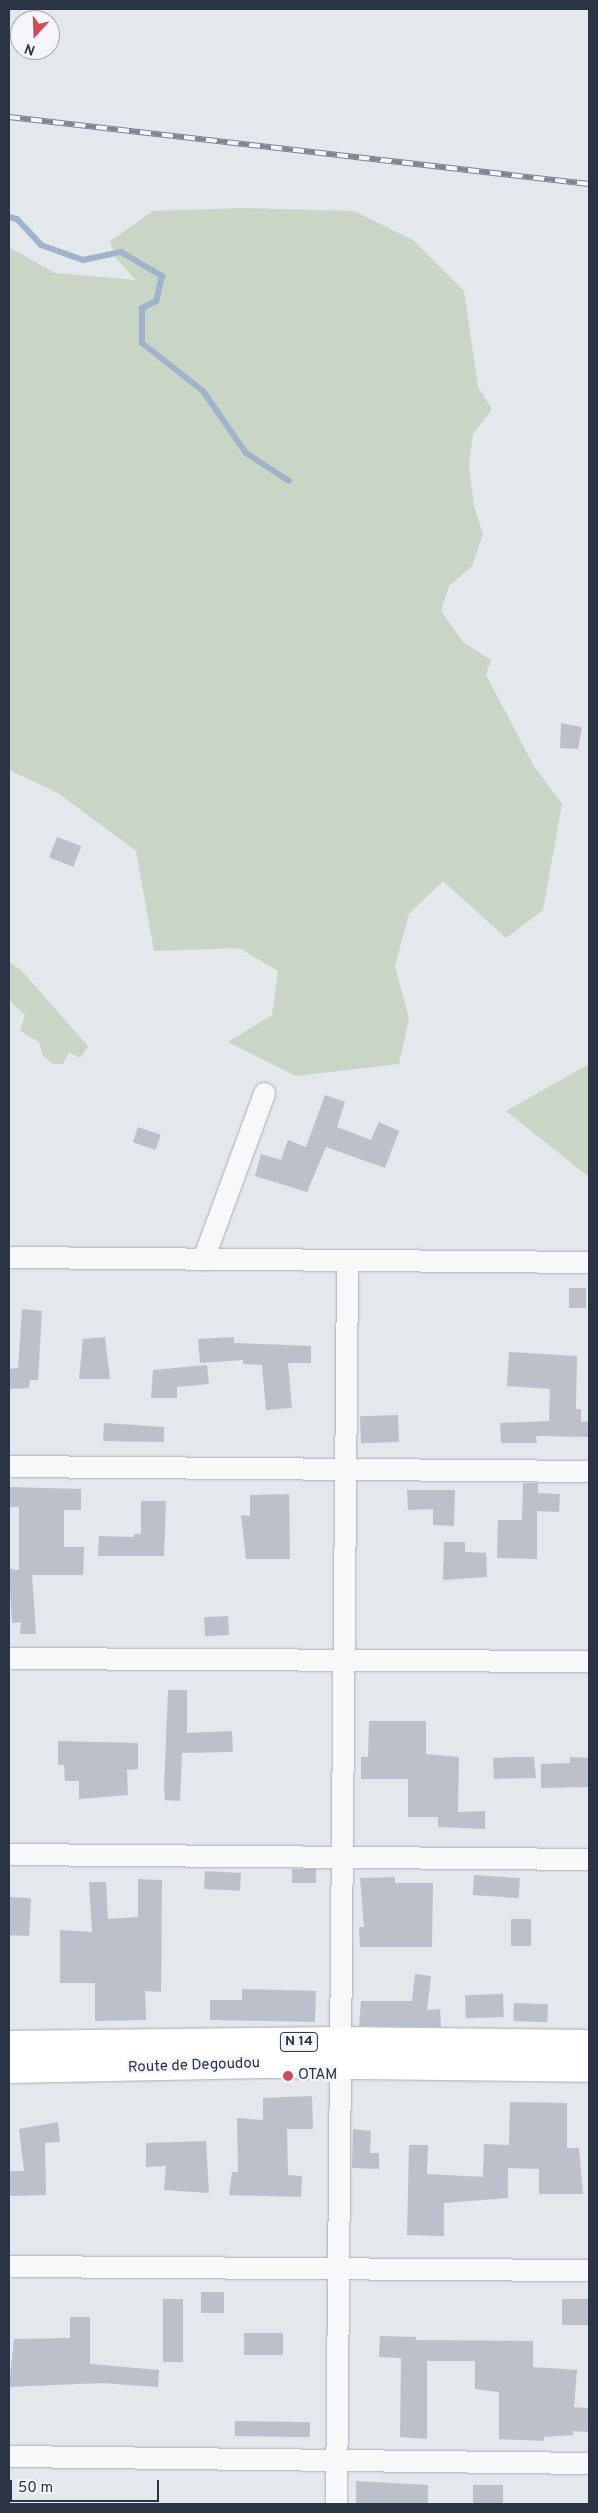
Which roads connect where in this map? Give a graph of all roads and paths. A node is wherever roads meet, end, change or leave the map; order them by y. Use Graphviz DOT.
graph roads {
  1 [pos="264,1093"];
  2 [pos="9,1257"];
  3 [pos="203,1259"];
  4 [pos="347,1260"];
  5 [pos="589,1262"];
  6 [pos="9,1466"];
  7 [pos="345,1469"];
  8 [pos="589,1471"];
  9 [pos="9,1658"];
  10 [pos="343,1659"];
  11 [pos="589,1661"];
  12 [pos="9,1854"];
  13 [pos="341,1857"];
  14 [pos="589,1859"];
  15 [pos="589,2044"];
  16 [pos="9,2045"];
  17 [pos="337,2052"];
  18 [pos="589,2068"];
  19 [pos="9,2069"];
  20 [pos="9,2266"];
  21 [pos="338,2268"];
  22 [pos="589,2270"];
  23 [pos="9,2456"];
  24 [pos="336,2460"];
  25 [pos="589,2463"];
  26 [pos="336,2504"];
  1 -- 3 [label="street"];
  2 -- 3 [label="street"];
  3 -- 4 [label="street"];
  4 -- 5 [label="street"];
  4 -- 7 [label="street"];
  6 -- 7 [label="street"];
  7 -- 8 [label="street"];
  7 -- 10 [label="street"];
  9 -- 10 [label="street"];
  10 -- 11 [label="street"];
  10 -- 13 [label="street"];
  12 -- 13 [label="street"];
  13 -- 14 [label="street"];
  13 -- 17 [label="street"];
  15 -- 17 [label="main road, Route de Degoudou / N 14"];
  16 -- 17 [label="main road, Route de Degoudou / N 14"];
  17 -- 18 [label="main road, Route de Degoudou / N 14"];
  17 -- 19 [label="main road, Route de Degoudou / N 14"];
  17 -- 21 [label="street"];
  20 -- 21 [label="street"];
  21 -- 22 [label="street"];
  21 -- 24 [label="street"];
  23 -- 24 [label="street"];
  24 -- 25 [label="street"];
  24 -- 26 [label="street"];
}
